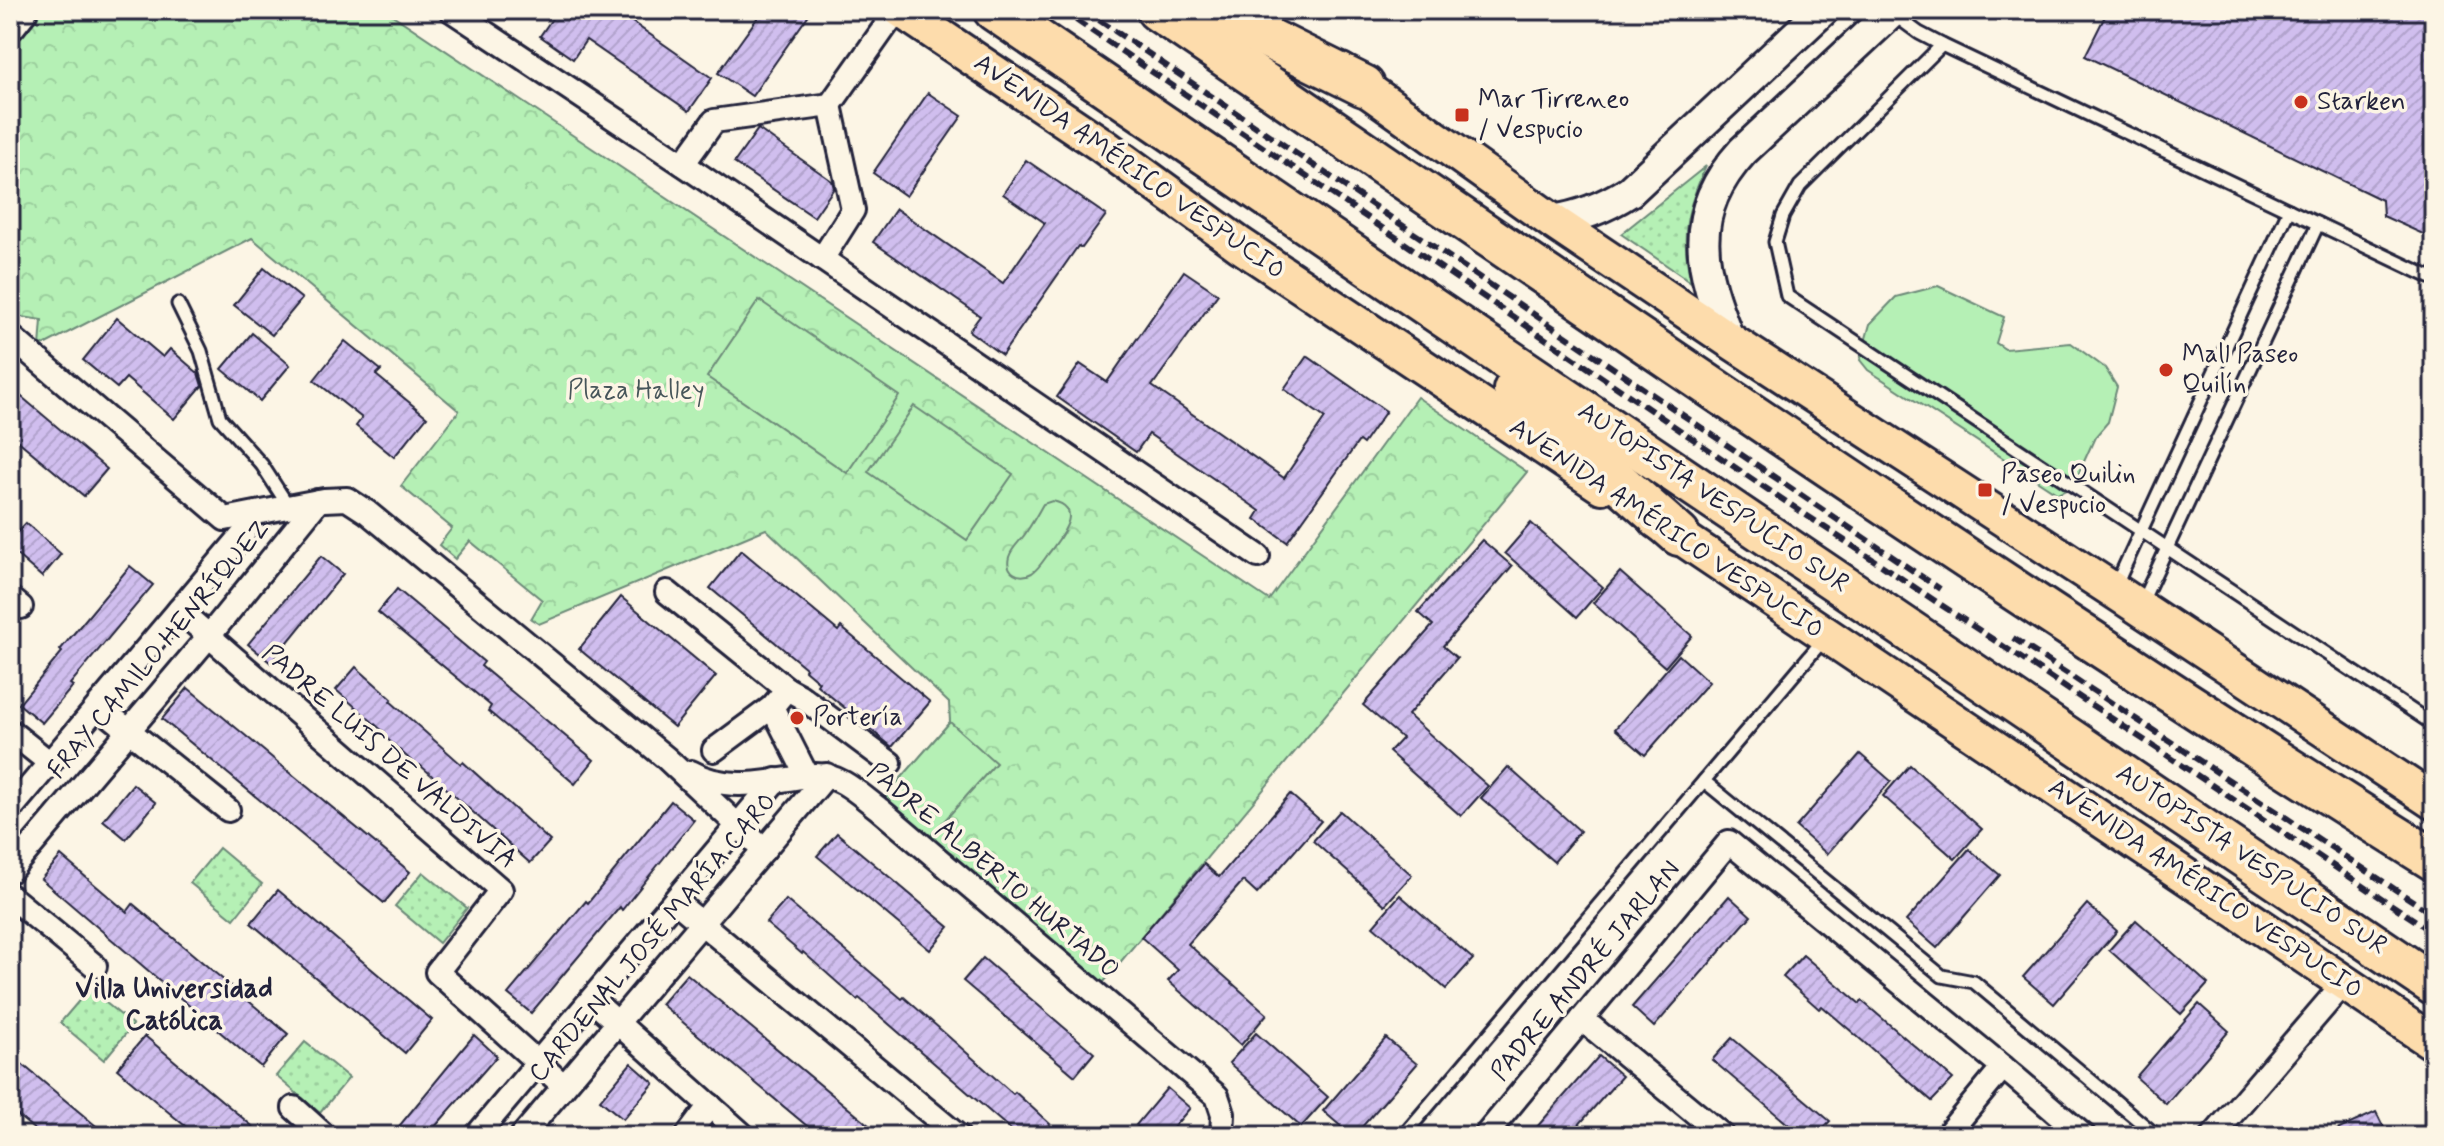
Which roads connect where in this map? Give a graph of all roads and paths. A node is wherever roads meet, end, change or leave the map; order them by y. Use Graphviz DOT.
graph roads {
  1 [pos="22,10"];
  2 [pos="451,10"];
  3 [pos="899,10"];
  4 [pos="994,10"];
  5 [pos="1157,10"];
  6 [pos="1211,10"];
  7 [pos="1254,10"];
  8 [pos="1823,10"];
  9 [pos="1892,11"];
  10 [pos="10,25"];
  11 [pos="1942,45"];
  12 [pos="1748,80"];
  13 [pos="1364,86"];
  14 [pos="830,105"];
  15 [pos="1776,119"];
  16 [pos="683,164"];
  17 [pos="2289,210"];
  18 [pos="1552,221"];
  19 [pos="2318,224"];
  20 [pos="822,259"];
  21 [pos="2434,279"];
  22 [pos="1418,299"];
  23 [pos="178,304"];
  24 [pos="10,336"];
  25 [pos="1729,340"];
  26 [pos="318,501"];
  27 [pos="289,507"];
  28 [pos="225,519"];
  29 [pos="2140,531"];
  30 [pos="244,533"];
  31 [pos="1679,535"];
  32 [pos="2167,548"];
  33 [pos="1258,556"];
  34 [pos="274,558"];
  35 [pos="667,592"];
  36 [pos="2126,599"];
  37 [pos="179,610"];
  38 [pos="209,636"];
  39 [pos="1826,636"];
  40 [pos="787,689"];
  41 [pos="98,706"];
  42 [pos="772,707"];
  43 [pos="2434,725"];
  44 [pos="10,731"];
  45 [pos="129,731"];
  46 [pos="714,750"];
  47 [pos="666,758"];
  48 [pos="50,763"];
  49 [pos="890,763"];
  50 [pos="817,776"];
  51 [pos="776,780"];
  52 [pos="1704,781"];
  53 [pos="2434,802"];
  54 [pos="10,810"];
  55 [pos="228,810"];
  56 [pos="739,825"];
  57 [pos="764,850"];
  58 [pos="2434,860"];
  59 [pos="10,871"];
  60 [pos="10,896"];
  61 [pos="676,902"];
  62 [pos="701,924"];
  63 [pos="95,966"];
  64 [pos="2345,982"];
  65 [pos="2434,985"];
  66 [pos="592,1000"];
  67 [pos="1582,1019"];
  68 [pos="618,1022"];
  69 [pos="2434,1043"];
  70 [pos="539,1063"];
  71 [pos="2003,1067"];
  72 [pos="564,1086"];
  73 [pos="710,1105"];
  74 [pos="294,1108"];
  75 [pos="949,1133"];
  76 [pos="325,1136"];
  77 [pos="476,1136"];
  78 [pos="522,1136"];
  79 [pos="687,1136"];
  80 [pos="744,1136"];
  81 [pos="1222,1136"];
  82 [pos="1403,1136"];
  83 [pos="1485,1136"];
  84 [pos="1723,1136"];
  85 [pos="1946,1136"];
  86 [pos="2084,1136"];
  87 [pos="2157,1136"];
  88 [pos="2213,1136"];
  1 -- 10 [label="street"];
  2 -- 16 [label="street"];
  3 -- 14 [label="street"];
  3 -- 31 [label="main road, AVENIDA AMÉRICO VESPUCIO"];
  4 -- 22 [label="highway, AUTOPISTA VESPUCIO SUR"];
  5 -- 58 [label="highway"];
  6 -- 13 [label="highway"];
  7 -- 13 [label="main road"];
  8 -- 12 [label="street"];
  9 -- 11 [label="lane"];
  9 -- 15 [label="street"];
  11 -- 17 [label="lane"];
  11 -- 29 [label="lane"];
  12 -- 15 [label="street"];
  12 -- 18 [label="street"];
  13 -- 18 [label="main road"];
  14 -- 16 [label="street"];
  14 -- 20 [label="street"];
  15 -- 25 [label="street"];
  16 -- 20 [label="street"];
  17 -- 19 [label="lane"];
  17 -- 29 [label="lane"];
  18 -- 25 [label="main road"];
  19 -- 21 [label="lane"];
  19 -- 32 [label="lane"];
  20 -- 33 [label="street"];
  22 -- 31 [label="highway"];
  22 -- 65 [label="highway, AUTOPISTA VESPUCIO SUR"];
  23 -- 27 [label="lane"];
  24 -- 28 [label="street"];
  25 -- 36 [label="main road"];
  26 -- 27 [label="street"];
  26 -- 34 [label="street, FRAY CAMILO HENRÍQUEZ"];
  26 -- 47 [label="street"];
  27 -- 28 [label="street"];
  28 -- 30 [label="street"];
  29 -- 32 [label="lane"];
  29 -- 36 [label="lane"];
  30 -- 34 [label="street"];
  30 -- 37 [label="street, FRAY CAMILO HENRÍQUEZ"];
  31 -- 39 [label="main road, AVENIDA AMÉRICO VESPUCIO"];
  32 -- 36 [label="lane"];
  32 -- 43 [label="lane"];
  34 -- 38 [label="street, FRAY CAMILO HENRÍQUEZ"];
  35 -- 40 [label="street"];
  36 -- 53 [label="main road"];
  37 -- 38 [label="street, PADRE LUIS DE VALDIVIA"];
  37 -- 41 [label="street, FRAY CAMILO HENRÍQUEZ"];
  38 -- 45 [label="street, FRAY CAMILO HENRÍQUEZ"];
  38 -- 70 [label="street, PADRE LUIS DE VALDIVIA"];
  39 -- 52 [label="lane"];
  39 -- 64 [label="main road, AVENIDA AMÉRICO VESPUCIO"];
  40 -- 42 [label="street"];
  40 -- 49 [label="street"];
  41 -- 45 [label="street"];
  41 -- 48 [label="street, FRAY CAMILO HENRÍQUEZ"];
  42 -- 46 [label="street"];
  42 -- 50 [label="street"];
  44 -- 48 [label="street"];
  45 -- 55 [label="street"];
  45 -- 59 [label="street, FRAY CAMILO HENRÍQUEZ"];
  47 -- 51 [label="street"];
  47 -- 56 [label="street"];
  48 -- 54 [label="street, FRAY CAMILO HENRÍQUEZ"];
  50 -- 51 [label="street"];
  50 -- 57 [label="street, CARDENAL JOSÉ MARÍA CARO"];
  50 -- 81 [label="street, PADRE ALBERTO HURTADO"];
  51 -- 56 [label="street, CARDENAL JOSÉ MARÍA CARO"];
  52 -- 82 [label="lane"];
  52 -- 87 [label="lane"];
  56 -- 57 [label="street"];
  56 -- 61 [label="street, CARDENAL JOSÉ MARÍA CARO"];
  57 -- 62 [label="street, CARDENAL JOSÉ MARÍA CARO"];
  60 -- 63 [label="street"];
  61 -- 62 [label="street"];
  61 -- 66 [label="street, CARDENAL JOSÉ MARÍA CARO"];
  62 -- 68 [label="street, CARDENAL JOSÉ MARÍA CARO"];
  62 -- 75 [label="street"];
  64 -- 69 [label="main road, AVENIDA AMÉRICO VESPUCIO"];
  64 -- 88 [label="street"];
  66 -- 68 [label="street"];
  66 -- 70 [label="street, CARDENAL JOSÉ MARÍA CARO"];
  67 -- 71 [label="street, PADRE ANDRÉ JARLAN"];
  67 -- 83 [label="street, PADRE ANDRÉ JARLAN"];
  67 -- 84 [label="street"];
  68 -- 72 [label="street, CARDENAL JOSÉ MARÍA CARO"];
  68 -- 73 [label="street"];
  70 -- 72 [label="street, PADRE LUIS DE VALDIVIA"];
  70 -- 77 [label="street, CARDENAL JOSÉ MARÍA CARO"];
  71 -- 85 [label="street"];
  71 -- 86 [label="street"];
  72 -- 78 [label="street, CARDENAL JOSÉ MARÍA CARO"];
  73 -- 79 [label="street"];
  73 -- 80 [label="street"];
  74 -- 76 [label="street"];
}
